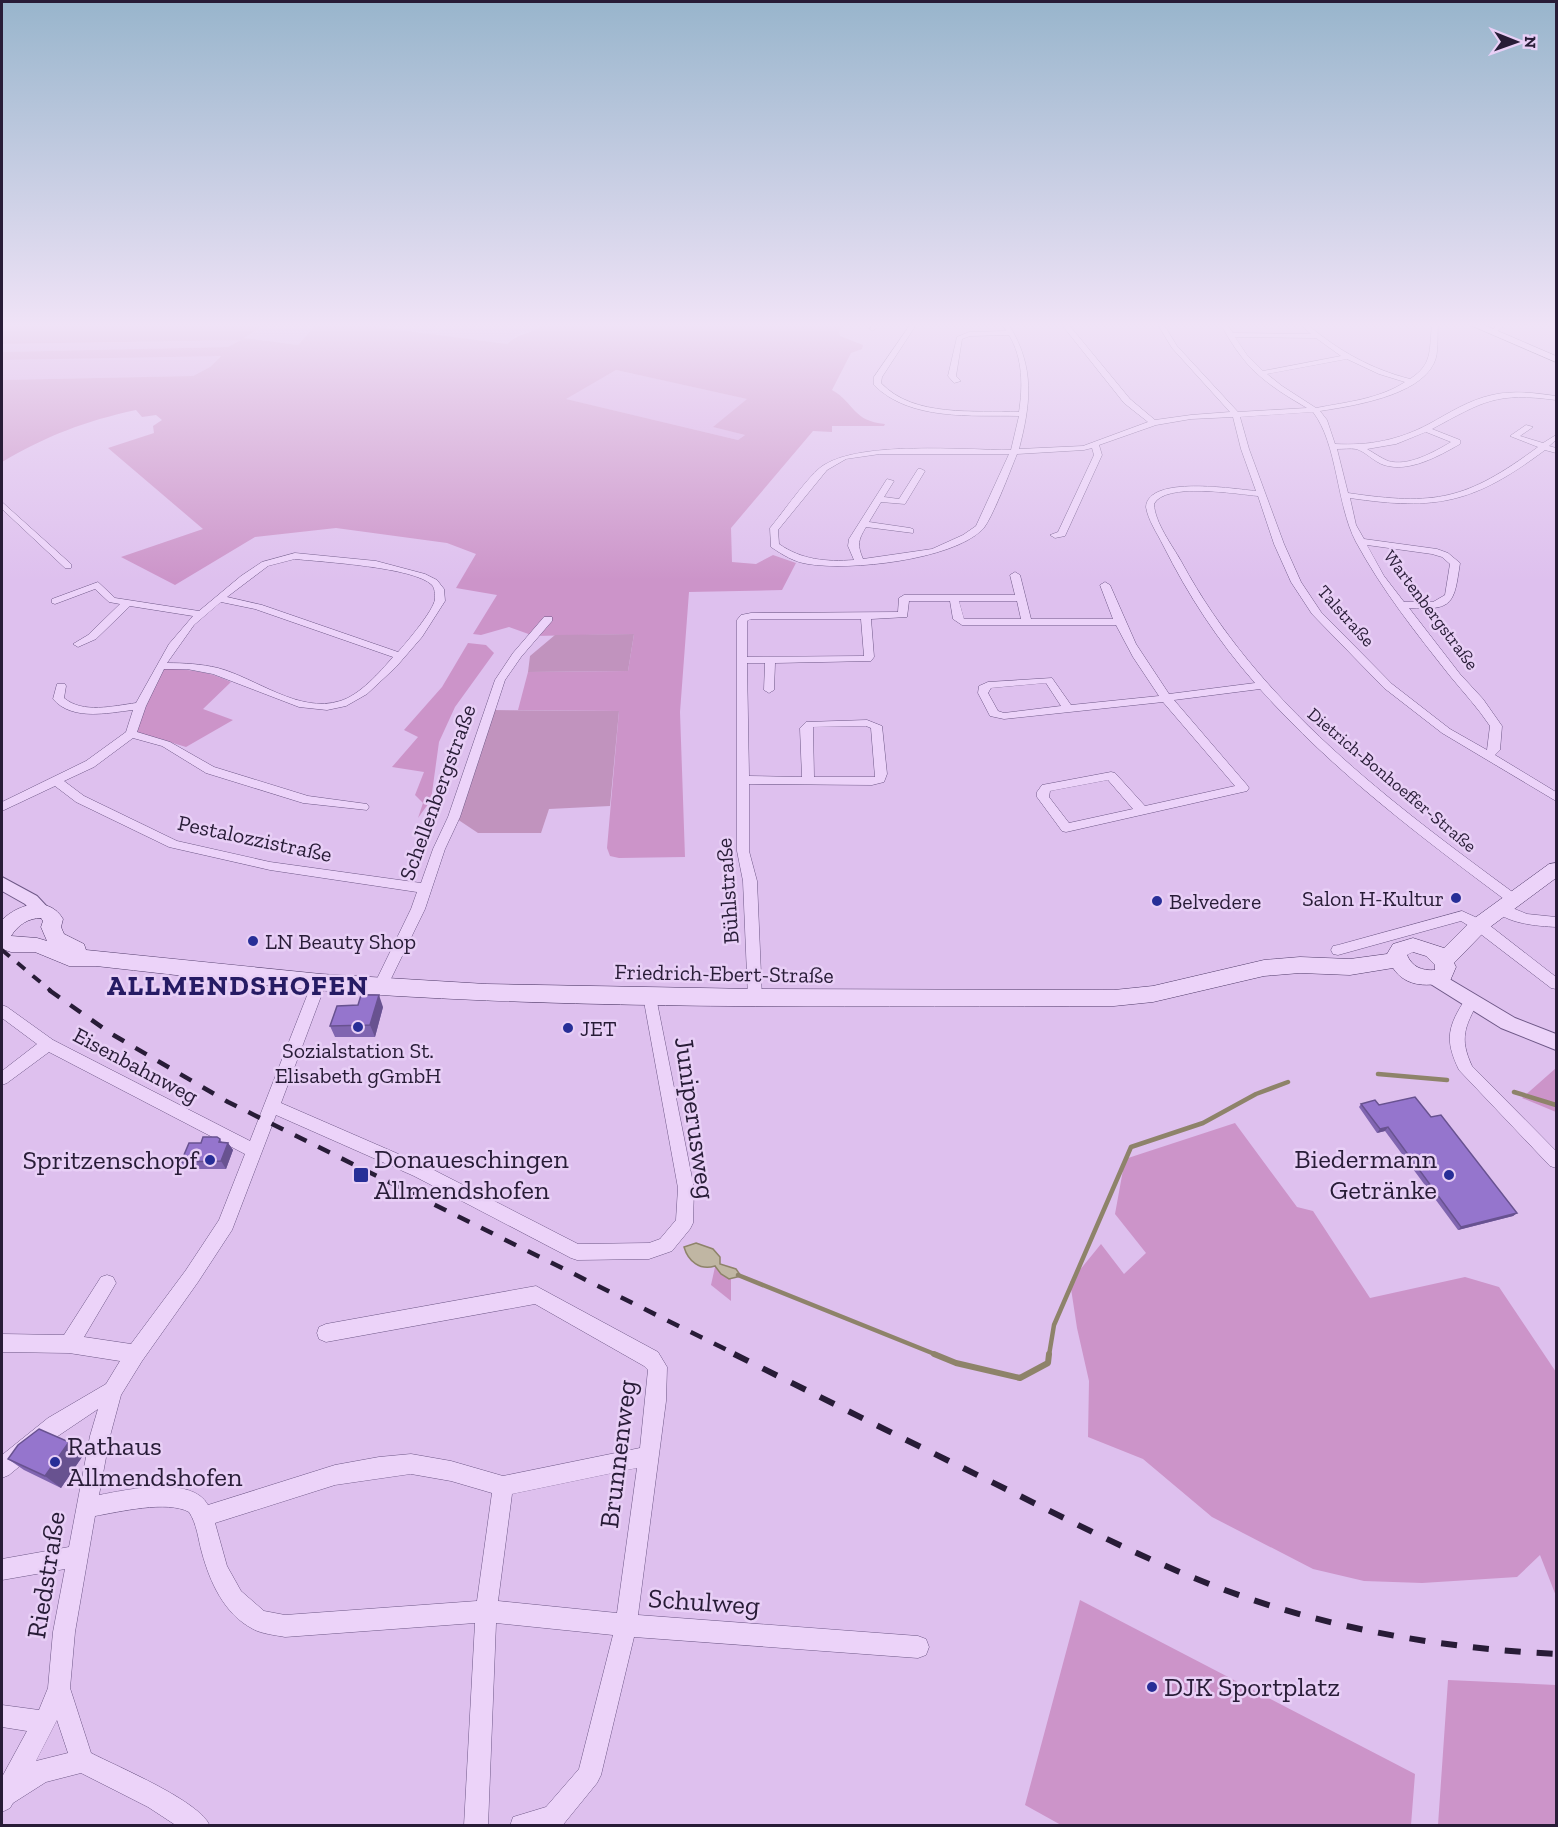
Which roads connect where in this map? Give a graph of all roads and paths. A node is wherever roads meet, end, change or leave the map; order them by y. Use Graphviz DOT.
graph roads {
  1 [pos="953,410"];
  2 [pos="1024,410"];
  3 [pos="1136,410"];
  4 [pos="1233,410"];
  5 [pos="1310,410"];
  6 [pos="1315,410"];
  7 [pos="1462,410"];
  8 [pos="1024,414"];
  9 [pos="1236,414"];
  10 [pos="1154,423"];
  11 [pos="1529,427"];
  12 [pos="1426,429"];
  13 [pos="1557,437"];
  14 [pos="1095,446"];
  15 [pos="1332,446"];
  16 [pos="1544,447"];
  17 [pos="1361,448"];
  18 [pos="1557,451"];
  19 [pos="1014,452"];
  20 [pos="921,471"];
  21 [pos="890,481"];
  22 [pos="1261,494"];
  23 [pos="1345,495"];
  24 [pos="879,499"];
  25 [pos="2,505"];
  26 [pos="863,524"];
  27 [pos="910,531"];
  28 [pos="1055,535"];
  29 [pos="1360,541"];
  30 [pos="859,562"];
  31 [pos="68,566"];
  32 [pos="1015,575"];
  33 [pos="1106,585"];
  34 [pos="954,598"];
  35 [pos="1021,598"];
  36 [pos="220,599"];
  37 [pos="55,601"];
  38 [pos="126,604"];
  39 [pos="1401,605"];
  40 [pos="202,614"];
  41 [pos="866,616"];
  42 [pos="548,619"];
  43 [pos="1027,622"];
  44 [pos="1118,622"];
  45 [pos="78,644"];
  46 [pos="400,656"];
  47 [pos="742,660"];
  48 [pos="770,660"];
  49 [pos="160,666"];
  50 [pos="1263,685"];
  51 [pos="61,686"];
  52 [pos="770,690"];
  53 [pos="1166,698"];
  54 [pos="140,706"];
  55 [pos="1068,709"];
  56 [pos="131,734"];
  57 [pos="1488,756"];
  58 [pos="743,780"];
  59 [pos="808,780"];
  60 [pos="56,782"];
  61 [pos="1557,797"];
  62 [pos="2,807"];
  63 [pos="363,807"];
  64 [pos="1141,810"];
  65 [pos="1557,869"];
  66 [pos="2,883"];
  67 [pos="424,888"];
  68 [pos="2,890"];
  69 [pos="1506,904"];
  70 [pos="47,920"];
  71 [pos="1557,922"];
  72 [pos="1472,930"];
  73 [pos="4,932"];
  74 [pos="27,944"];
  75 [pos="96,958"];
  76 [pos="1344,958"];
  77 [pos="1439,965"];
  78 [pos="1404,966"];
  79 [pos="319,983"];
  80 [pos="1557,984"];
  81 [pos="380,987"];
  82 [pos="650,996"];
  83 [pos="755,998"];
  84 [pos="1466,1010"];
  85 [pos="2,1011"];
  86 [pos="1557,1042"];
  87 [pos="48,1044"];
  88 [pos="2,1079"];
  89 [pos="271,1106"];
  90 [pos="254,1151"];
  91 [pos="1557,1161"];
  92 [pos="107,1283"];
  93 [pos="326,1333"];
  94 [pos="2,1343"];
  95 [pos="69,1344"];
  96 [pos="135,1354"];
  97 [pos="113,1391"];
  98 [pos="649,1456"];
  99 [pos="2,1468"];
  100 [pos="503,1486"];
  101 [pos="86,1507"];
  102 [pos="203,1517"];
  103 [pos="77,1556"];
  104 [pos="2,1569"];
  105 [pos="486,1611"];
  106 [pos="626,1625"];
  107 [pos="918,1647"];
  108 [pos="59,1688"];
  109 [pos="2,1716"];
  110 [pos="45,1722"];
  111 [pos="82,1761"];
  112 [pos="4,1798"];
  113 [pos="198,1826"];
  114 [pos="476,1826"];
  115 [pos="522,1826"];
  1 -- 8 [label="street"];
  2 -- 8 [label="street"];
  3 -- 10 [label="street"];
  4 -- 9 [label="street, Talstraße"];
  5 -- 9 [label="street"];
  6 -- 15 [label="street, Wartenbergstraße"];
  7 -- 12 [label="street"];
  8 -- 19 [label="street"];
  9 -- 10 [label="street"];
  9 -- 22 [label="street, Talstraße"];
  10 -- 14 [label="street"];
  11 -- 16 [label="street"];
  12 -- 17 [label="street"];
  12 -- 17 [label="street"];
  13 -- 16 [label="street"];
  14 -- 19 [label="street"];
  14 -- 28 [label="street"];
  15 -- 17 [label="street"];
  15 -- 23 [label="street, Wartenbergstraße"];
  16 -- 18 [label="street"];
  16 -- 23 [label="street"];
  19 -- 30 [label="street"];
  19 -- 30 [label="street"];
  20 -- 24 [label="street"];
  21 -- 24 [label="street"];
  22 -- 50 [label="street, Dietrich-Bonhoeffer-Straße"];
  22 -- 57 [label="street, Talstraße"];
  23 -- 29 [label="street, Wartenbergstraße"];
  24 -- 26 [label="street"];
  25 -- 31 [label="street"];
  26 -- 27 [label="street"];
  26 -- 30 [label="street"];
  29 -- 39 [label="street, Wartenbergstraße"];
  29 -- 39 [label="street"];
  32 -- 35 [label="street"];
  33 -- 44 [label="street"];
  34 -- 35 [label="street"];
  34 -- 41 [label="street, Bühlstraße"];
  34 -- 43 [label="street"];
  35 -- 43 [label="street"];
  36 -- 40 [label="street"];
  36 -- 46 [label="street"];
  36 -- 46 [label="street"];
  37 -- 38 [label="street"];
  38 -- 40 [label="street"];
  38 -- 45 [label="street"];
  39 -- 57 [label="street, Wartenbergstraße"];
  40 -- 49 [label="street"];
  41 -- 47 [label="street, Bühlstraße"];
  41 -- 48 [label="street"];
  42 -- 67 [label="street, Schellenbergstraße"];
  43 -- 44 [label="street"];
  44 -- 53 [label="street"];
  46 -- 49 [label="street"];
  47 -- 48 [label="street"];
  47 -- 58 [label="street, Bühlstraße"];
  48 -- 52 [label="street"];
  49 -- 54 [label="street"];
  50 -- 53 [label="street"];
  50 -- 69 [label="street, Dietrich-Bonhoeffer-Straße"];
  51 -- 54 [label="street"];
  53 -- 55 [label="street"];
  53 -- 64 [label="street"];
  54 -- 56 [label="street"];
  55 -- 55 [label="street"];
  56 -- 60 [label="street"];
  56 -- 63 [label="street"];
  57 -- 61 [label="street, Talstraße"];
  58 -- 59 [label="street"];
  58 -- 83 [label="street, Bühlstraße"];
  59 -- 59 [label="street"];
  60 -- 62 [label="street"];
  60 -- 67 [label="street, Pestalozzistraße"];
  64 -- 64 [label="street"];
  65 -- 69 [label="main road"];
  66 -- 70 [label="street, Friedrich-Ebert-Straße"];
  67 -- 81 [label="street, Schellenbergstraße"];
  68 -- 73 [label="street"];
  69 -- 71 [label="street"];
  69 -- 72 [label="main road"];
  70 -- 73 [label="main road"];
  70 -- 74 [label="main road"];
  70 -- 75 [label="main road, Friedrich-Ebert-Straße"];
  72 -- 76 [label="street, Friedrich-Ebert-Straße"];
  72 -- 77 [label="main road"];
  72 -- 80 [label="street, Friedrich-Ebert-Straße"];
  73 -- 74 [label="main road, Friedrich-Ebert-Straße"];
  74 -- 75 [label="main road, Friedrich-Ebert-Straße"];
  75 -- 79 [label="main road, Friedrich-Ebert-Straße"];
  76 -- 78 [label="main road, Friedrich-Ebert-Straße"];
  76 -- 83 [label="main road, Friedrich-Ebert-Straße"];
  77 -- 78 [label="main road, Friedrich-Ebert-Straße"];
  77 -- 78 [label="main road"];
  77 -- 84 [label="street"];
  79 -- 81 [label="main road, Friedrich-Ebert-Straße"];
  79 -- 89 [label="street, Riedstraße"];
  81 -- 82 [label="main road, Friedrich-Ebert-Straße"];
  82 -- 83 [label="main road, Friedrich-Ebert-Straße"];
  82 -- 89 [label="street, Juniperusweg"];
  84 -- 86 [label="street"];
  84 -- 91 [label="street"];
  85 -- 87 [label="street, Eisenbahnweg"];
  87 -- 88 [label="street"];
  87 -- 90 [label="street, Eisenbahnweg"];
  89 -- 90 [label="street, Riedstraße"];
  90 -- 96 [label="street, Riedstraße"];
  92 -- 95 [label="street"];
  93 -- 98 [label="street, Brunnenweg"];
  94 -- 95 [label="street"];
  95 -- 96 [label="street"];
  96 -- 97 [label="street, Riedstraße"];
  97 -- 99 [label="street"];
  97 -- 101 [label="street, Riedstraße"];
  98 -- 100 [label="street"];
  98 -- 106 [label="street, Brunnenweg"];
  100 -- 102 [label="street"];
  100 -- 105 [label="street"];
  101 -- 102 [label="street"];
  101 -- 103 [label="street, Riedstraße"];
  102 -- 105 [label="street, Schulweg"];
  103 -- 104 [label="street"];
  103 -- 108 [label="street, Riedstraße"];
  105 -- 106 [label="street, Schulweg"];
  105 -- 114 [label="street"];
  106 -- 107 [label="street, Schulweg"];
  106 -- 115 [label="street, Brunnenweg"];
  108 -- 110 [label="street, Riedstraße"];
  108 -- 111 [label="street"];
  109 -- 110 [label="street"];
  110 -- 112 [label="street, Riedstraße"];
  111 -- 112 [label="street"];
  111 -- 113 [label="street"];
}
